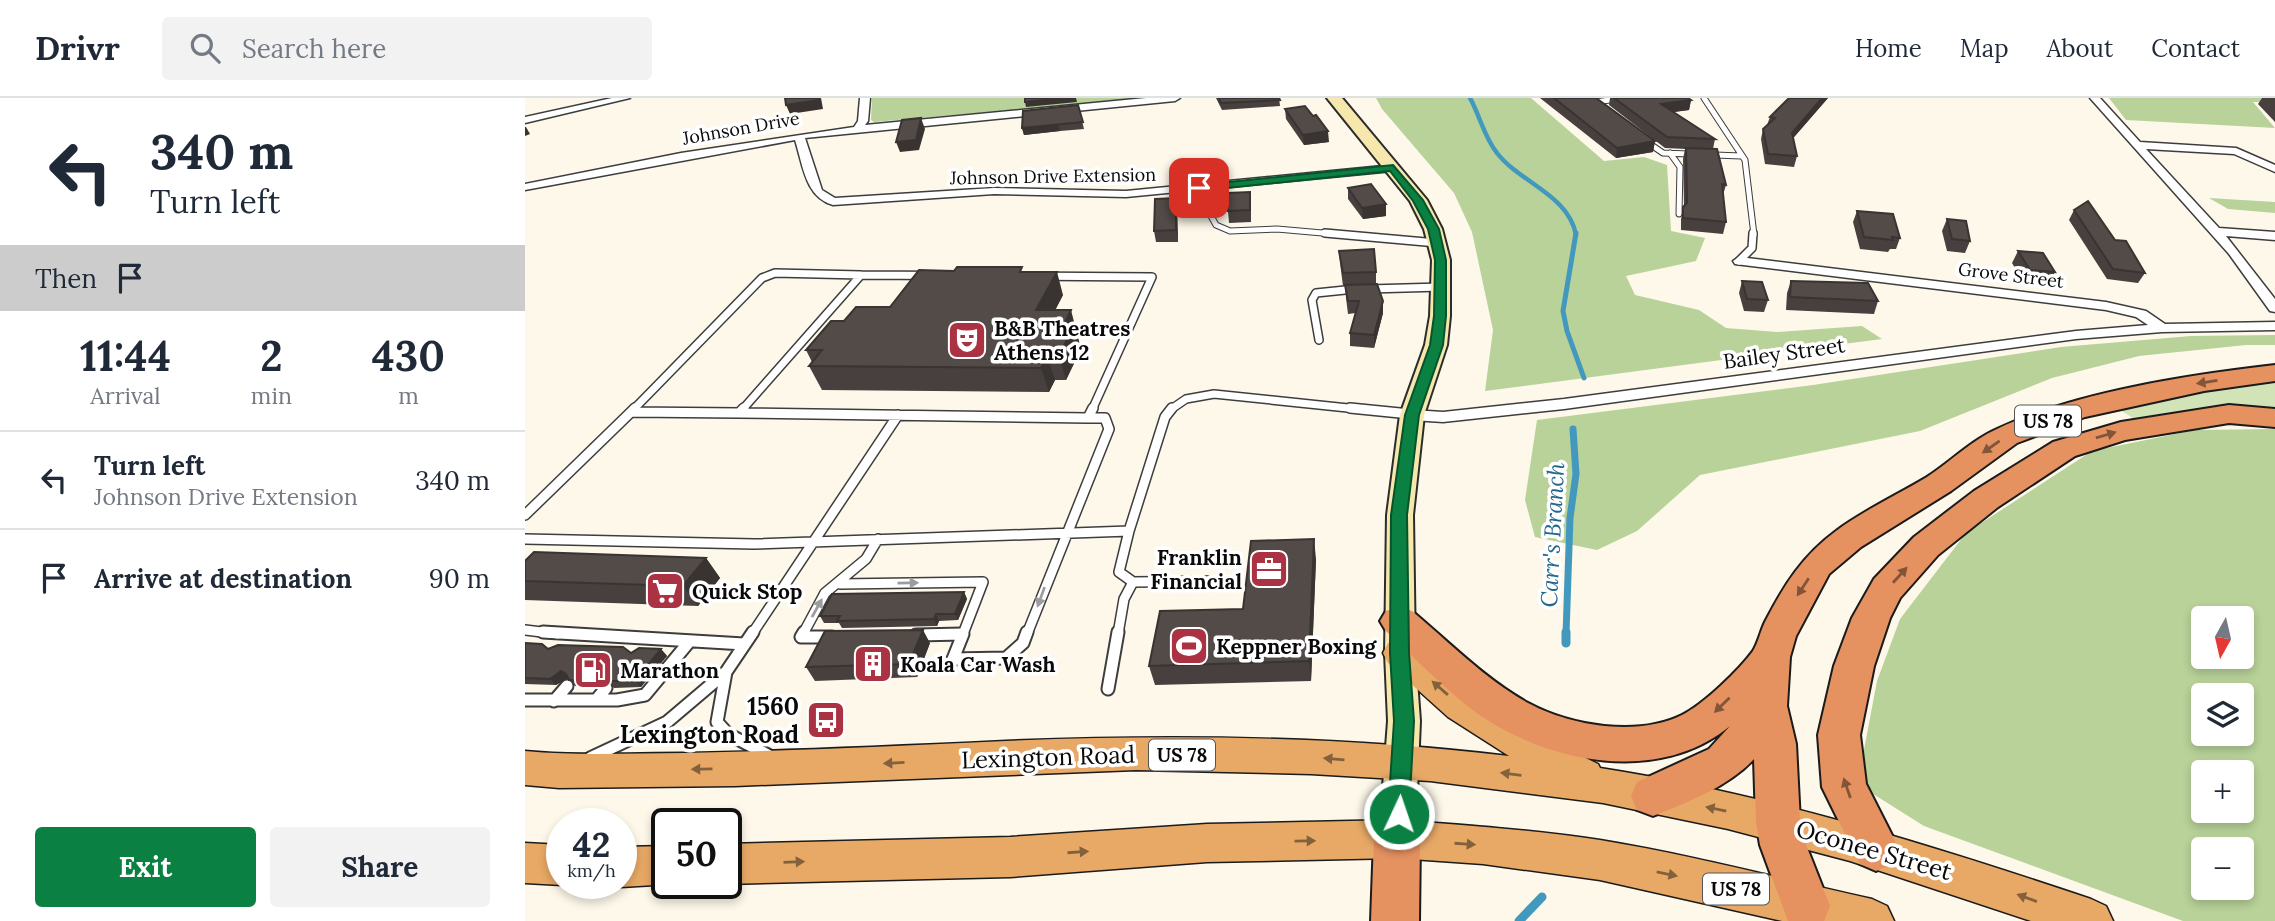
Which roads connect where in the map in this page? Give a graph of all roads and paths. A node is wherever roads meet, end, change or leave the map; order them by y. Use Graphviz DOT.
graph roads {
  1 [pos="625,98"];
  2 [pos="865,98"];
  3 [pos="1175,98"];
  4 [pos="1334,98"];
  5 [pos="1623,98"];
  6 [pos="1704,98"];
  7 [pos="2095,98"];
  8 [pos="1593,100"];
  9 [pos="1604,109"];
  10 [pos="525,120"];
  11 [pos="858,128"];
  12 [pos="799,136"];
  13 [pos="1642,138"];
  14 [pos="2134,141"];
  15 [pos="1670,153"];
  16 [pos="1741,156"];
  17 [pos="1393,168"];
  18 [pos="2275,169"];
  19 [pos="1221,185"];
  20 [pos="525,187"];
  21 [pos="1679,214"];
  22 [pos="2215,231"];
  23 [pos="2275,236"];
  24 [pos="1437,243"];
  25 [pos="1739,261"];
  26 [pos="861,275"];
  27 [pos="1441,287"];
  28 [pos="2275,308"];
  29 [pos="2275,326"];
  30 [pos="2162,328"];
  31 [pos="1319,340"];
  32 [pos="2275,373"];
  33 [pos="631,412"];
  34 [pos="739,414"];
  35 [pos="898,415"];
  36 [pos="1412,415"];
  37 [pos="1088,418"];
  38 [pos="2275,418"];
  39 [pos="525,515"];
  40 [pos="1129,531"];
  41 [pos="1065,533"];
  42 [pos="525,539"];
  43 [pos="878,539"];
  44 [pos="812,542"];
  45 [pos="1221,581"];
  46 [pos="1133,582"];
  47 [pos="840,584"];
  48 [pos="525,630"];
  49 [pos="963,634"];
  50 [pos="568,635"];
  51 [pos="909,635"];
  52 [pos="842,636"];
  53 [pos="1399,637"];
  54 [pos="646,640"];
  55 [pos="689,642"];
  56 [pos="744,644"];
  57 [pos="556,648"];
  58 [pos="637,652"];
  59 [pos="1771,657"];
  60 [pos="726,672"];
  61 [pos="567,686"];
  62 [pos="606,688"];
  63 [pos="1108,689"];
  64 [pos="525,700"];
  65 [pos="596,700"];
  66 [pos="554,701"];
  67 [pos="1767,706"];
  68 [pos="1402,764"];
  69 [pos="795,767"];
  70 [pos="542,769"];
  71 [pos="1603,786"];
  72 [pos="1653,796"];
  73 [pos="1778,822"];
  74 [pos="1397,839"];
  75 [pos="1877,849"];
  76 [pos="525,863"];
  77 [pos="546,864"];
  78 [pos="742,864"];
  79 [pos="1806,906"];
  80 [pos="1395,921"];
  81 [pos="1872,921"];
  82 [pos="2091,921"];
  1 -- 10 [label="street"];
  2 -- 11 [label="street"];
  3 -- 11 [label="street, Johnson Drive"];
  4 -- 17 [label="main road"];
  5 -- 8 [label="lane"];
  6 -- 16 [label="lane"];
  7 -- 14 [label="street"];
  8 -- 9 [label="lane"];
  11 -- 12 [label="street, Johnson Drive"];
  12 -- 19 [label="street, Johnson Drive Extension"];
  12 -- 20 [label="street, Johnson Drive"];
  13 -- 15 [label="lane"];
  14 -- 18 [label="street"];
  14 -- 22 [label="street"];
  15 -- 16 [label="lane"];
  15 -- 21 [label="lane"];
  16 -- 25 [label="lane"];
  17 -- 19 [label="street, Johnson Drive Extension"];
  17 -- 24 [label="main road"];
  19 -- 24 [label="lane"];
  22 -- 23 [label="street"];
  22 -- 28 [label="street"];
  24 -- 27 [label="main road"];
  25 -- 30 [label="street, Grove Street"];
  26 -- 33 [label="lane"];
  26 -- 34 [label="lane"];
  26 -- 37 [label="lane"];
  27 -- 31 [label="lane"];
  27 -- 36 [label="main road"];
  29 -- 30 [label="street, Grove Street"];
  30 -- 36 [label="street, Bailey Street"];
  32 -- 59 [label="highway, US 78, one-way"];
  33 -- 34 [label="lane"];
  33 -- 39 [label="lane"];
  34 -- 35 [label="lane"];
  35 -- 37 [label="lane"];
  35 -- 44 [label="lane"];
  36 -- 40 [label="lane"];
  36 -- 53 [label="main road"];
  37 -- 41 [label="lane"];
  75 -- 38 [label="highway, one-way"];
  40 -- 41 [label="lane"];
  40 -- 46 [label="lane"];
  41 -- 43 [label="lane"];
  41 -- 49 [label="lane, one-way"];
  42 -- 44 [label="lane"];
  43 -- 44 [label="lane"];
  43 -- 47 [label="lane"];
  44 -- 56 [label="lane"];
  45 -- 46 [label="lane"];
  46 -- 63 [label="lane"];
  47 -- 49 [label="lane, one-way"];
  52 -- 47 [label="lane, one-way"];
  48 -- 50 [label="lane"];
  49 -- 51 [label="lane"];
  50 -- 54 [label="lane"];
  50 -- 57 [label="lane"];
  59 -- 53 [label="highway, one-way"];
  53 -- 68 [label="main road"];
  71 -- 53 [label="highway, one-way"];
  54 -- 55 [label="lane"];
  54 -- 58 [label="lane"];
  55 -- 56 [label="lane"];
  55 -- 65 [label="lane"];
  56 -- 60 [label="lane"];
  59 -- 67 [label="highway, US 78"];
  60 -- 69 [label="lane"];
  60 -- 70 [label="lane"];
  61 -- 66 [label="lane"];
  62 -- 65 [label="lane"];
  64 -- 66 [label="lane"];
  65 -- 66 [label="lane"];
  67 -- 72 [label="highway, US 78"];
  67 -- 73 [label="highway"];
  68 -- 69 [label="highway, Lexington Road / US 78, one-way"];
  71 -- 68 [label="highway, Lexington Road / US 78, one-way"];
  68 -- 74 [label="main road"];
  69 -- 70 [label="highway, Lexington Road / US 78, one-way"];
  71 -- 72 [label="highway, Lexington Road / US 78"];
  73 -- 72 [label="highway, Oconee Street, one-way"];
  73 -- 75 [label="highway, Oconee Street"];
  73 -- 79 [label="highway"];
  78 -- 74 [label="highway, US 78, one-way"];
  74 -- 79 [label="highway, US 78, one-way"];
  74 -- 80 [label="highway"];
  82 -- 75 [label="highway, Oconee Street, one-way"];
  76 -- 77 [label="highway"];
  79 -- 81 [label="highway, US 78"];
}
